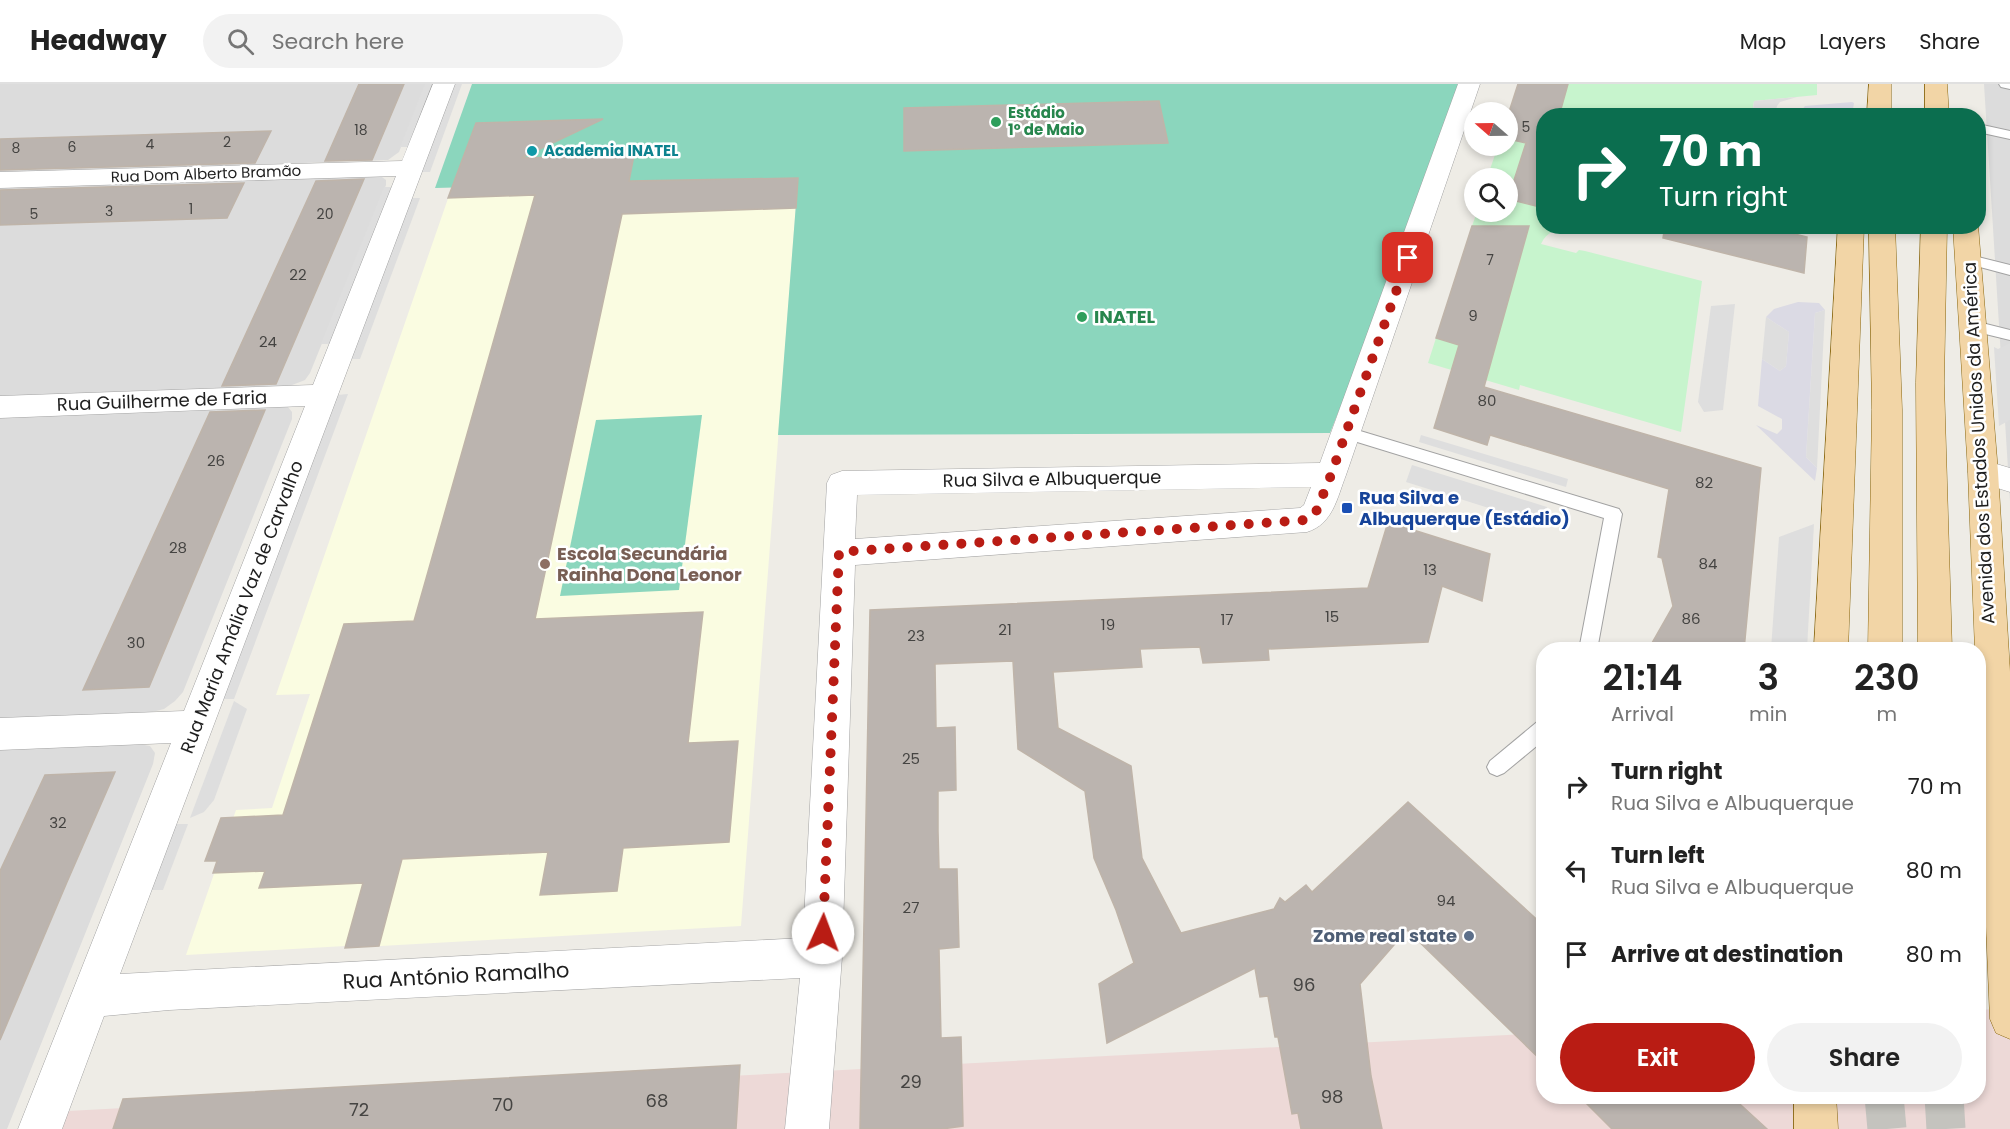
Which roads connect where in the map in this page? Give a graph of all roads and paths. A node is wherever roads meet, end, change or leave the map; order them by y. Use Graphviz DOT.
graph roads {
  1 [pos="444,84"];
  2 [pos="1469,84"];
  3 [pos="1880,84"];
  4 [pos="1936,84"];
  5 [pos="2005,84"];
  6 [pos="2010,85"];
  7 [pos="1880,108"];
  8 [pos="1938,108"];
  9 [pos="1986,130"];
  10 [pos="2010,135"];
  11 [pos="411,168"];
  12 [pos="0,180"];
  13 [pos="1851,234"];
  14 [pos="1882,234"];
  15 [pos="1934,234"];
  16 [pos="1967,234"];
  17 [pos="1970,260"];
  18 [pos="2010,270"];
  19 [pos="1974,326"];
  20 [pos="2010,335"];
  21 [pos="324,395"];
  22 [pos="0,406"];
  23 [pos="1347,433"];
  24 [pos="1331,475"];
  25 [pos="1996,476"];
  26 [pos="839,552"];
  27 [pos="1589,642"];
  28 [pos="1831,642"];
  29 [pos="1885,642"];
  30 [pos="1935,642"];
  31 [pos="196,726"];
  32 [pos="0,734"];
  33 [pos="1536,735"];
  34 [pos="1497,767"];
  35 [pos="822,957"];
  36 [pos="2009,987"];
  37 [pos="91,998"];
  38 [pos="2010,1019"];
  39 [pos="40,1129"];
  40 [pos="807,1129"];
  1 -- 11 [label="street, Rua Maria Amália Vaz de Carvalho"];
  2 -- 23 [label="street"];
  3 -- 7 [label="main road"];
  4 -- 8 [label="main road"];
  5 -- 6 [label="lane"];
  9 -- 10 [label="lane"];
  11 -- 12 [label="street, Rua Dom Alberto Bramão"];
  11 -- 21 [label="street, Rua Maria Amália Vaz de Carvalho"];
  13 -- 28 [label="main road"];
  14 -- 29 [label="main road"];
  15 -- 30 [label="main road, Avenida dos Estados Unidos da América"];
  16 -- 17 [label="main road, Avenida dos Estados Unidos da América"];
  17 -- 18 [label="lane"];
  17 -- 19 [label="main road, Avenida dos Estados Unidos da América"];
  19 -- 20 [label="lane"];
  19 -- 25 [label="main road, Avenida dos Estados Unidos da América"];
  21 -- 22 [label="street, Rua Guilherme de Faria"];
  21 -- 31 [label="street, Rua Maria Amália Vaz de Carvalho"];
  23 -- 24 [label="street"];
  23 -- 27 [label="lane"];
  24 -- 26 [label="street"];
  24 -- 26 [label="street, Rua Silva e Albuquerque"];
  25 -- 36 [label="main road, Avenida dos Estados Unidos da América"];
  26 -- 35 [label="street, Rua Silva e Albuquerque"];
  31 -- 32 [label="street"];
  31 -- 37 [label="street, Rua Maria Amália Vaz de Carvalho"];
  33 -- 34 [label="lane"];
  35 -- 37 [label="street, Rua António Ramalho"];
  35 -- 40 [label="street, Rua Silva e Albuquerque"];
  36 -- 38 [label="main road, Avenida dos Estados Unidos da América"];
  37 -- 39 [label="street, Rua Maria Amália Vaz de Carvalho"];
}
